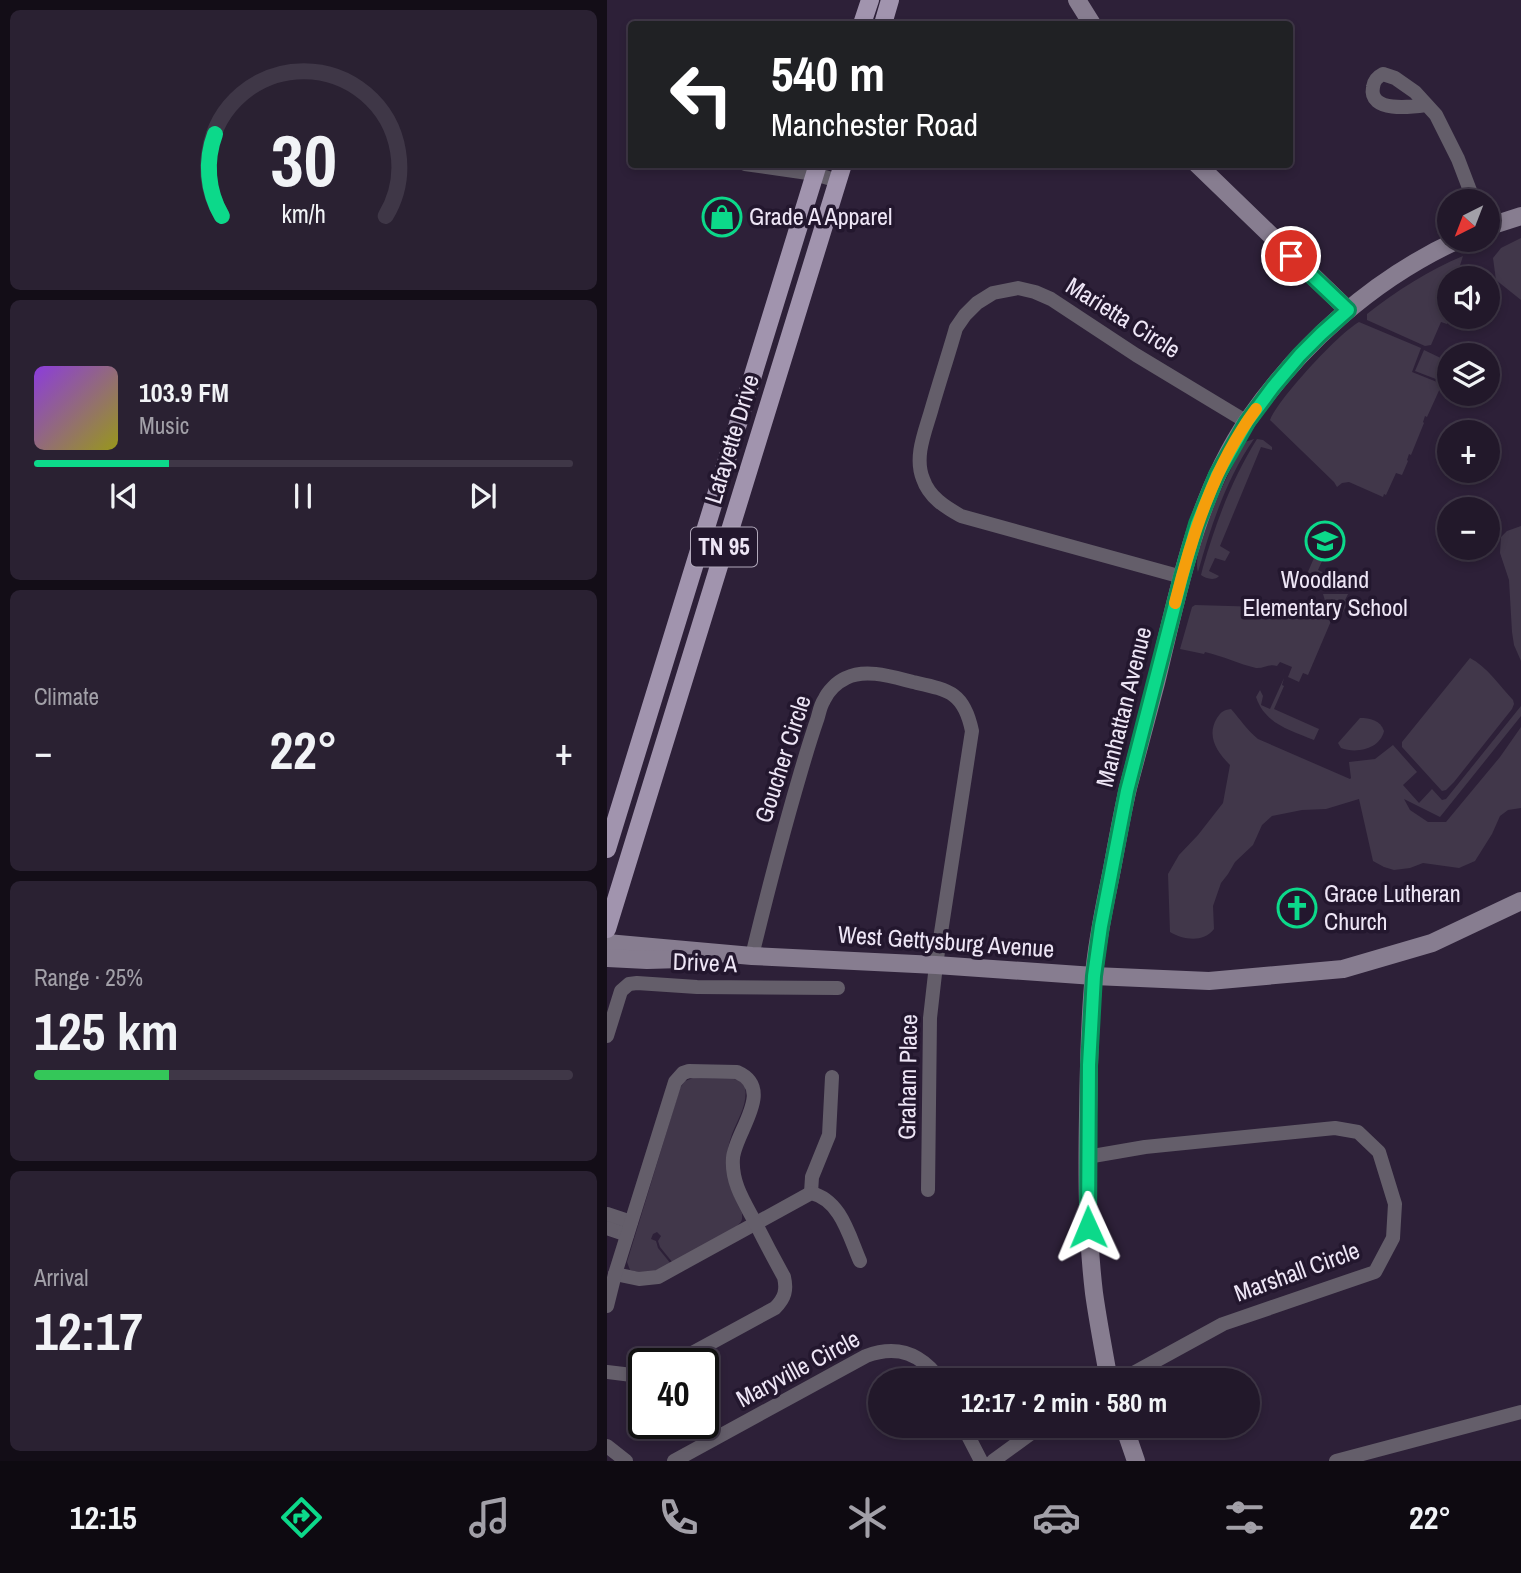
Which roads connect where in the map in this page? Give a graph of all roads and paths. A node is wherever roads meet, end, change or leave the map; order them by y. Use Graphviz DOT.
graph roads {
  1 [pos="870,0"];
  2 [pos="890,0"];
  3 [pos="1077,0"];
  4 [pos="863,21"];
  5 [pos="884,21"];
  6 [pos="1090,21"];
  7 [pos="1426,105"];
  8 [pos="1201,168"];
  9 [pos="816,169"];
  10 [pos="841,173"];
  11 [pos="1469,189"];
  12 [pos="1521,216"];
  13 [pos="1500,223"];
  14 [pos="1437,251"];
  15 [pos="1348,310"];
  16 [pos="1247,422"];
  17 [pos="1182,577"];
  18 [pos="671,642"];
  19 [pos="607,815"];
  20 [pos="607,849"];
  21 [pos="1521,901"];
  22 [pos="607,929"];
  23 [pos="607,943"];
  24 [pos="752,956"];
  25 [pos="607,958"];
  26 [pos="936,965"];
  27 [pos="1094,976"];
  28 [pos="838,988"];
  29 [pos="607,1036"];
  30 [pos="832,1077"];
  31 [pos="1087,1157"];
  32 [pos="928,1190"];
  33 [pos="811,1192"];
  34 [pos="607,1214"];
  35 [pos="755,1223"];
  36 [pos="607,1228"];
  37 [pos="629,1229"];
  38 [pos="860,1261"];
  39 [pos="615,1274"];
  40 [pos="607,1306"];
  41 [pos="702,1348"];
  42 [pos="931,1368"];
  43 [pos="1107,1368"];
  44 [pos="1143,1368"];
  45 [pos="607,1372"];
  46 [pos="628,1375"];
  47 [pos="1521,1412"];
  48 [pos="969,1438"];
  49 [pos="1025,1438"];
  50 [pos="1128,1438"];
  51 [pos="607,1446"];
  52 [pos="626,1461"];
  53 [pos="674,1461"];
  54 [pos="981,1461"];
  55 [pos="993,1461"];
  56 [pos="1136,1461"];
  57 [pos="1336,1461"];
  1 -- 4 [label="main road"];
  2 -- 5 [label="main road"];
  3 -- 6 [label="street"];
  7 -- 11 [label="street"];
  8 -- 15 [label="street"];
  9 -- 10 [label="street"];
  9 -- 18 [label="main road, Lafayette Drive / TN 95"];
  10 -- 22 [label="main road, Lafayette Drive / TN 95"];
  12 -- 13 [label="street"];
  14 -- 15 [label="street, Manhattan Avenue"];
  15 -- 16 [label="street, Manhattan Avenue"];
  16 -- 17 [label="street, Manhattan Avenue"];
  16 -- 17 [label="street, Marietta Circle"];
  17 -- 27 [label="street, Manhattan Avenue"];
  18 -- 19 [label="main road"];
  18 -- 20 [label="main road, Lafayette Drive / TN 95"];
  21 -- 27 [label="street, West Gettysburg Avenue"];
  23 -- 24 [label="street, West Gettysburg Avenue"];
  24 -- 25 [label="street"];
  24 -- 26 [label="street, West Gettysburg Avenue"];
  24 -- 26 [label="street, Goucher Circle"];
  26 -- 27 [label="street, West Gettysburg Avenue"];
  26 -- 32 [label="street, Graham Place"];
  27 -- 31 [label="street, Manhattan Avenue"];
  28 -- 29 [label="street, Drive A"];
  30 -- 33 [label="street"];
  31 -- 43 [label="street, Manhattan Avenue"];
  31 -- 44 [label="street, Marshall Circle"];
  33 -- 35 [label="street"];
  33 -- 38 [label="street"];
  34 -- 37 [label="street"];
  35 -- 37 [label="street"];
  35 -- 39 [label="street"];
  35 -- 41 [label="street"];
  36 -- 37 [label="street"];
  37 -- 39 [label="street"];
  39 -- 40 [label="street"];
  42 -- 53 [label="street, Maryville Circle"];
  45 -- 46 [label="street"];
  47 -- 57 [label="street"];
  48 -- 54 [label="street"];
  49 -- 55 [label="street"];
  50 -- 56 [label="street"];
  51 -- 52 [label="street"];
}
